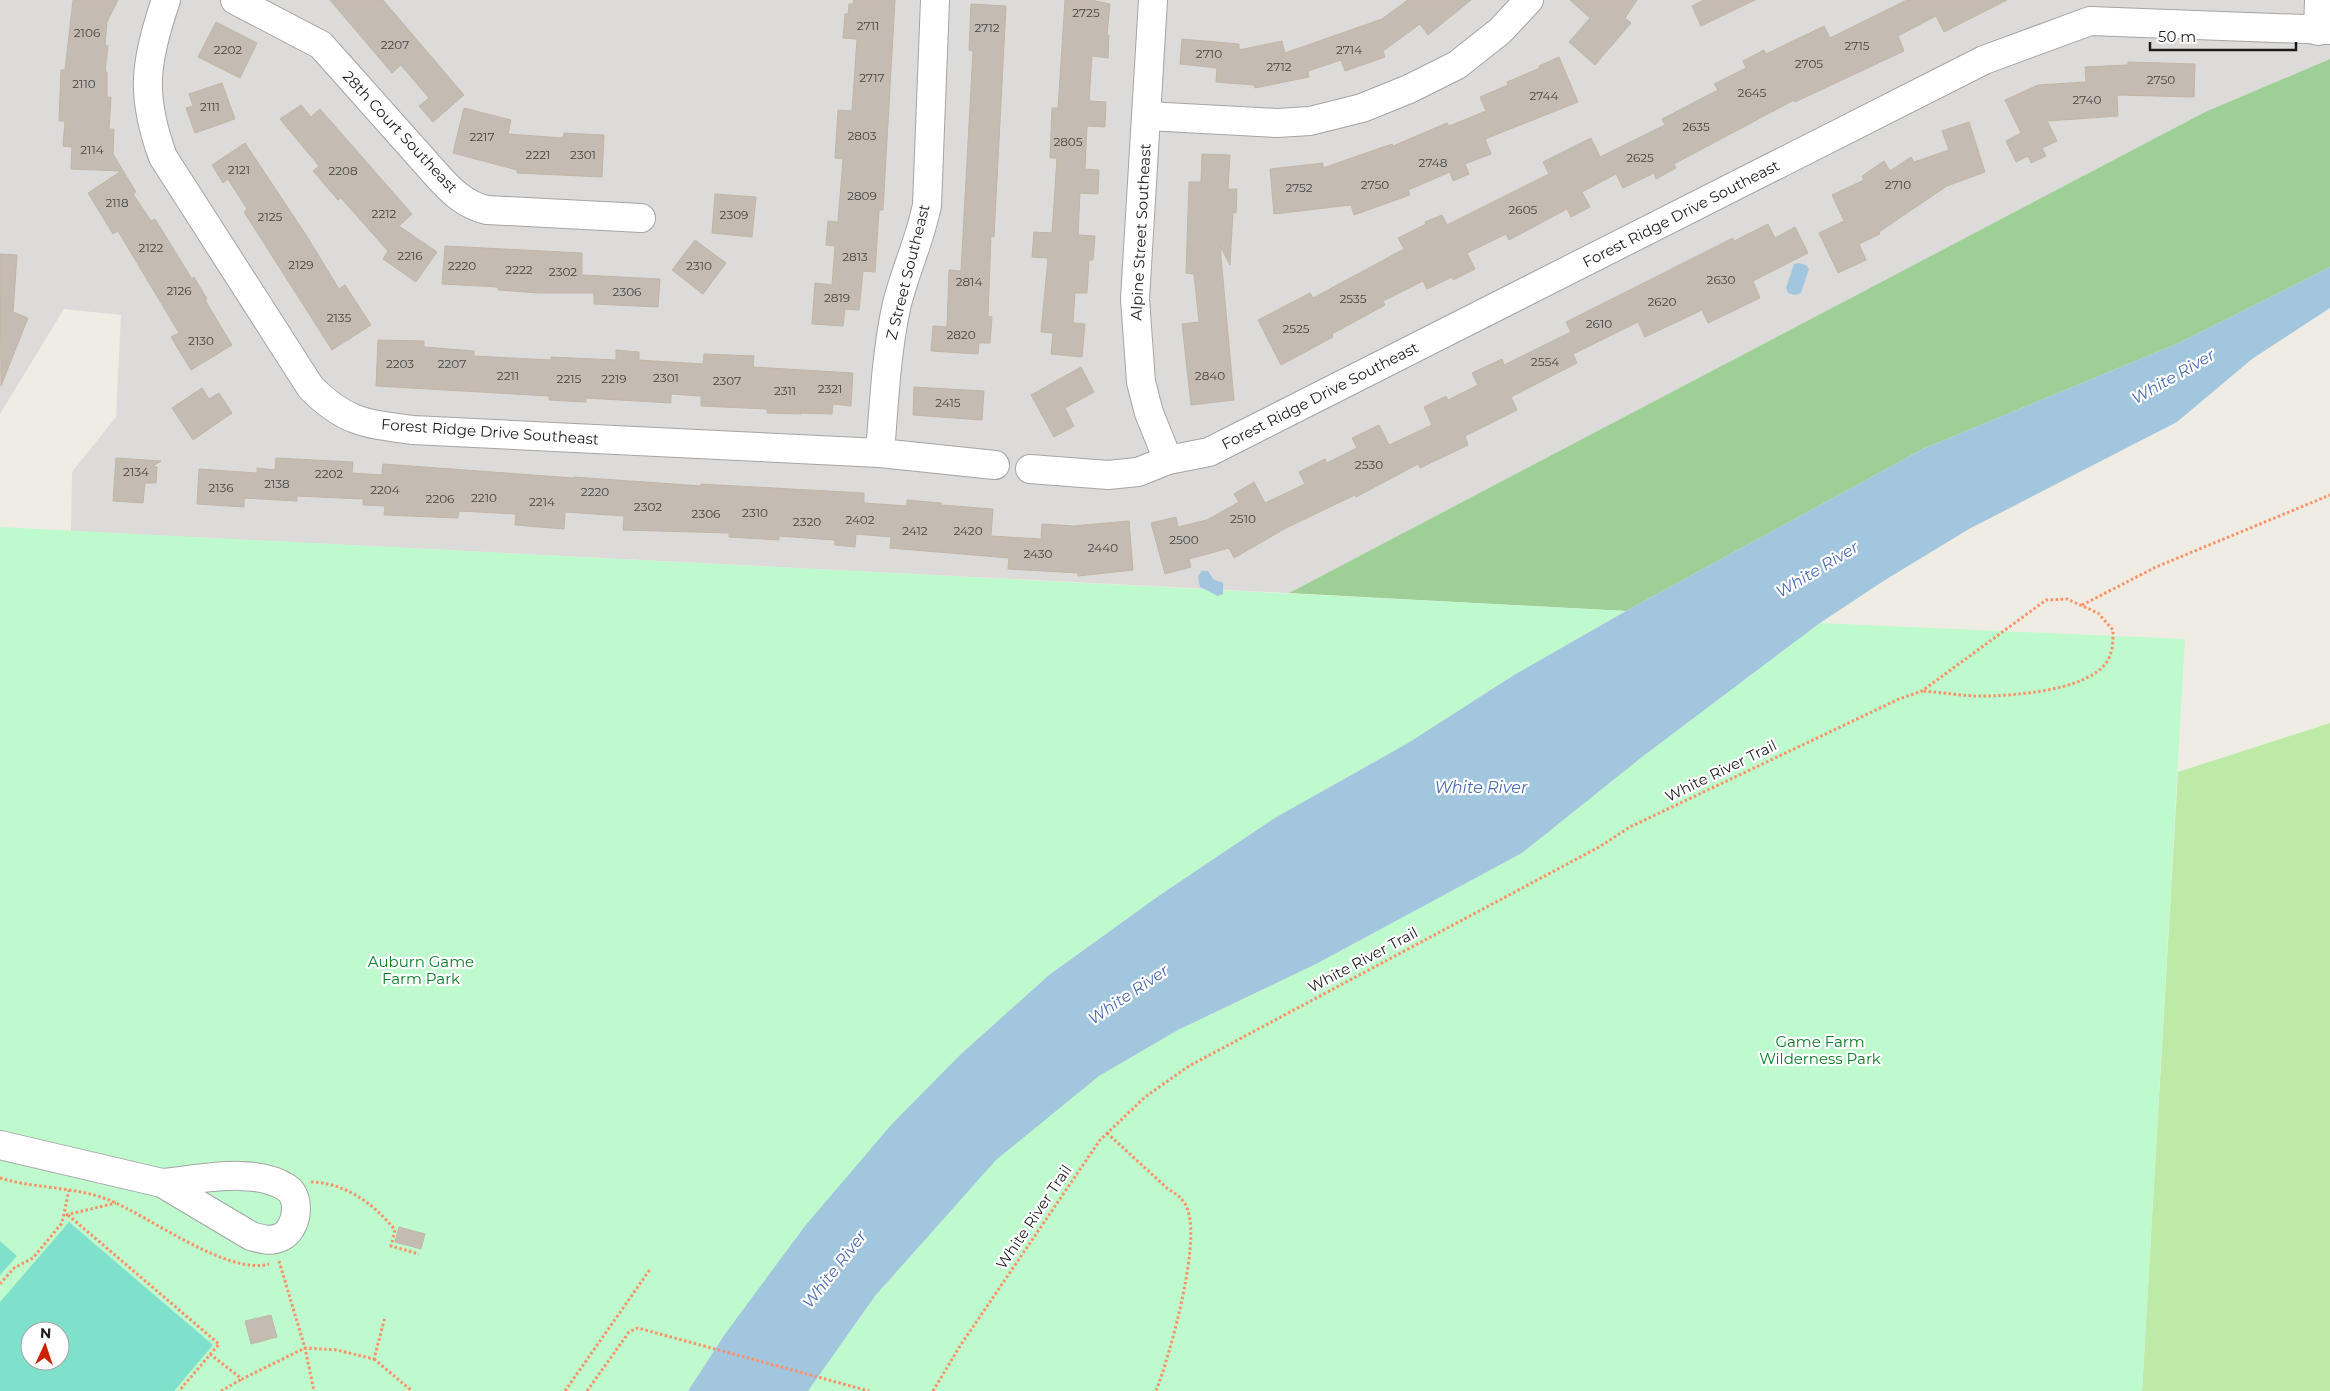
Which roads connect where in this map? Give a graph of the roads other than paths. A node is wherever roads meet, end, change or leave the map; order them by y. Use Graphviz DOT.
graph roads {
  1 [pos="166,0"];
  2 [pos="235,0"];
  3 [pos="935,0"];
  4 [pos="1153,0"];
  5 [pos="1529,0"];
  6 [pos="2319,0"];
  7 [pos="2090,11"];
  8 [pos="2324,31"];
  9 [pos="1147,116"];
  10 [pos="641,218"];
  11 [pos="880,453"];
  12 [pos="1168,460"];
  13 [pos="995,465"];
  14 [pos="1030,470"];
  15 [pos="0,1145"];
  16 [pos="162,1183"];
  1 -- 11 [label="street, Forest Ridge Drive Southeast"];
  2 -- 10 [label="street, 28th Court Southeast"];
  3 -- 11 [label="street, Z Street Southeast"];
  4 -- 9 [label="street, Alpine Street Southeast"];
  5 -- 9 [label="street"];
  6 -- 8 [label="street, Forest Ridge Drive Southeast"];
  7 -- 8 [label="street, Forest Ridge Drive Southeast"];
  7 -- 12 [label="street, Forest Ridge Drive Southeast"];
  9 -- 12 [label="street, Alpine Street Southeast"];
  11 -- 13 [label="street, Forest Ridge Drive Southeast"];
  12 -- 14 [label="street, Forest Ridge Drive Southeast"];
  15 -- 16 [label="street"];
  16 -- 16 [label="street"];
}
